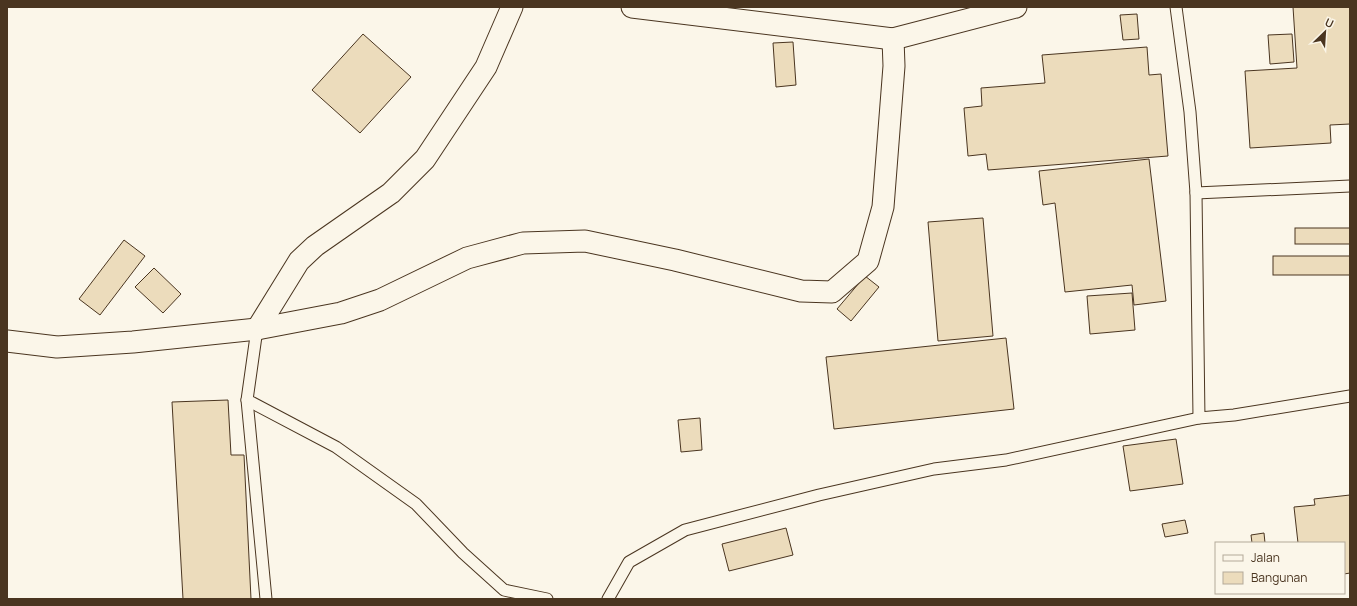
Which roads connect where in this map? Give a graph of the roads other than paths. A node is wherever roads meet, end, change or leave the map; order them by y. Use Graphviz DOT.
graph roads {
  1 [pos="632,7"];
  2 [pos="1016,7"];
  3 [pos="1176,7"];
  4 [pos="514,9"];
  5 [pos="893,38"];
  6 [pos="1350,186"];
  7 [pos="1196,193"];
  8 [pos="257,329"];
  9 [pos="7,341"];
  10 [pos="1350,396"];
  11 [pos="247,400"];
  12 [pos="1199,418"];
  13 [pos="266,599"];
  14 [pos="547,599"];
  15 [pos="608,599"];
  1 -- 5 [label="street"];
  2 -- 5 [label="street"];
  3 -- 7 [label="lane"];
  4 -- 8 [label="street"];
  5 -- 8 [label="street"];
  6 -- 7 [label="lane"];
  7 -- 12 [label="lane"];
  8 -- 9 [label="street"];
  8 -- 11 [label="lane"];
  10 -- 12 [label="lane"];
  11 -- 13 [label="lane"];
  11 -- 14 [label="lane"];
  12 -- 15 [label="lane"];
}
